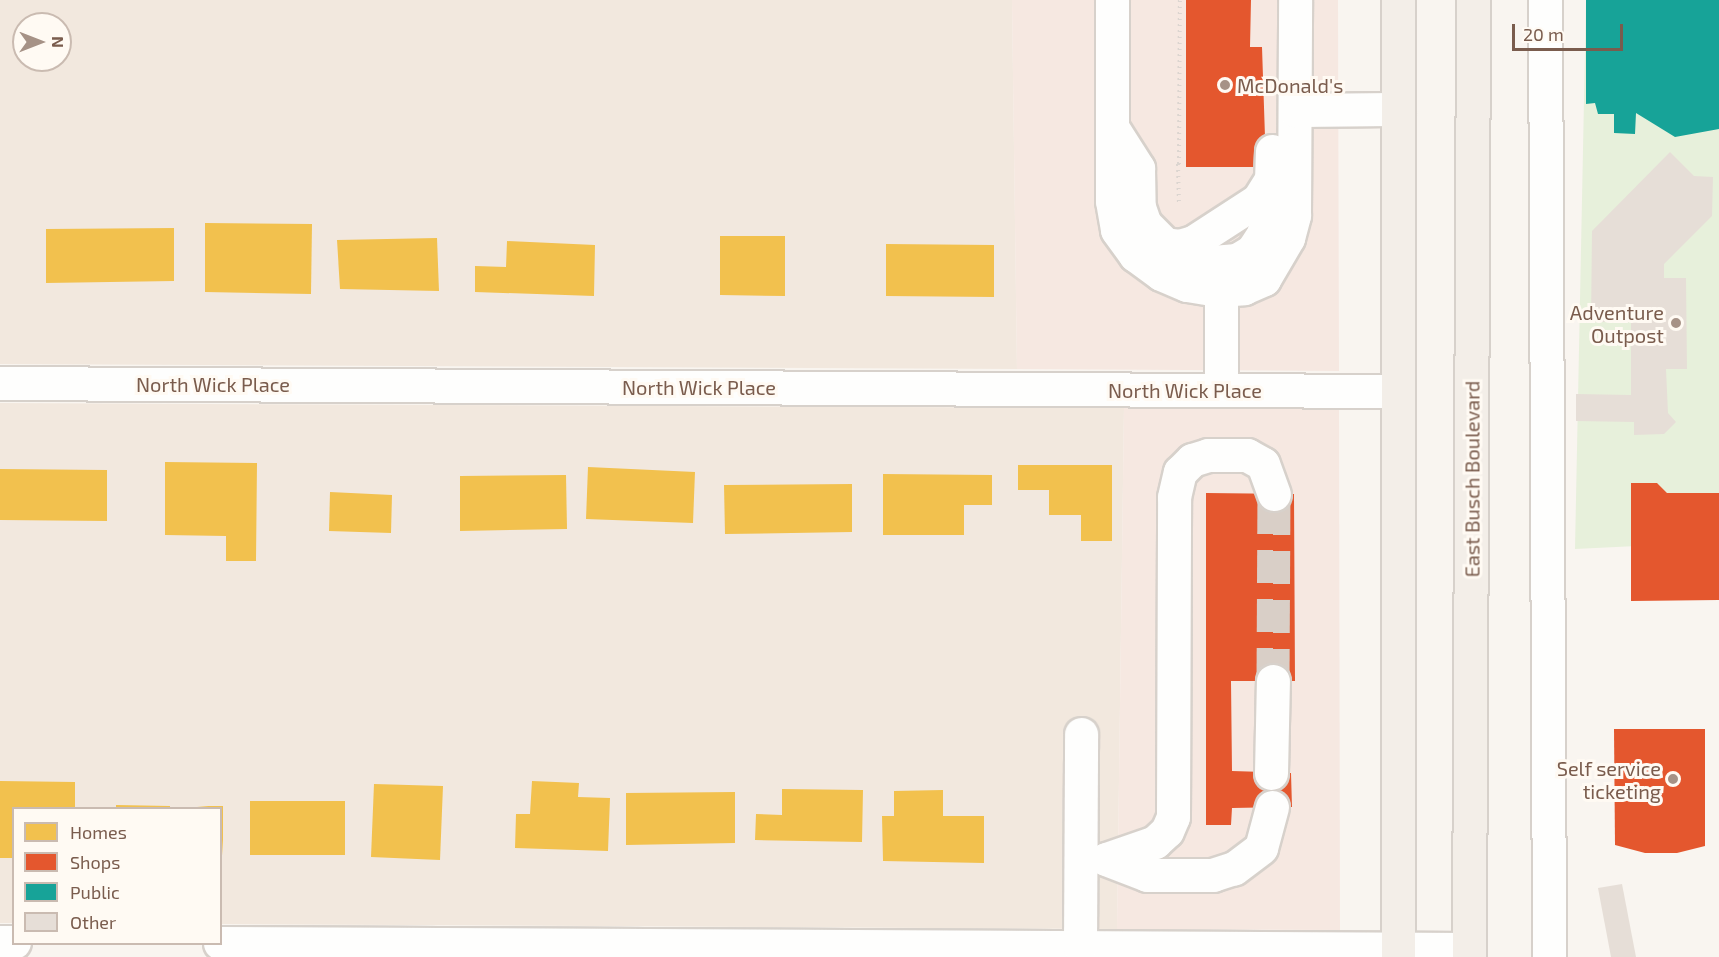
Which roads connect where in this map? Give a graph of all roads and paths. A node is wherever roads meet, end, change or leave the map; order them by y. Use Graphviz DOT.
graph roads {
  1 [pos="1112,0"];
  2 [pos="1180,0"];
  3 [pos="1273,0"];
  4 [pos="1294,0"];
  5 [pos="1398,0"];
  6 [pos="1450,0"];
  7 [pos="1473,0"];
  8 [pos="1545,0"];
  9 [pos="1398,109"];
  10 [pos="1295,110"];
  11 [pos="1112,127"];
  12 [pos="1179,164"];
  13 [pos="1473,219"];
  14 [pos="1221,290"];
  15 [pos="0,383"];
  16 [pos="1221,390"];
  17 [pos="1398,391"];
  18 [pos="1274,494"];
  19 [pos="1273,681"];
  20 [pos="1081,734"];
  21 [pos="1271,773"];
  22 [pos="1272,807"];
  23 [pos="1094,859"];
  24 [pos="222,943"];
  25 [pos="1080,947"];
  26 [pos="1290,953"];
  27 [pos="1398,953"];
  28 [pos="1469,953"];
  29 [pos="1549,957"];
  1 -- 11 [label="street"];
  2 -- 12 [label="path"];
  3 -- 11 [label="street"];
  4 -- 10 [label="street"];
  5 -- 9 [label="main road"];
  6 -- 13 [label="main road"];
  7 -- 13 [label="main road, East Busch Boulevard"];
  8 -- 29 [label="street"];
  9 -- 10 [label="street"];
  9 -- 17 [label="main road"];
  10 -- 14 [label="street"];
  11 -- 14 [label="street"];
  13 -- 28 [label="main road, East Busch Boulevard"];
  14 -- 16 [label="street"];
  15 -- 16 [label="street, North Wick Place"];
  16 -- 17 [label="street, North Wick Place"];
  17 -- 27 [label="main road"];
  18 -- 23 [label="street"];
  19 -- 21 [label="street"];
  20 -- 23 [label="street"];
  22 -- 23 [label="street"];
  23 -- 25 [label="street"];
  24 -- 25 [label="street"];
  25 -- 26 [label="street"];
  26 -- 27 [label="street"];
  27 -- 28 [label="street"];
}
